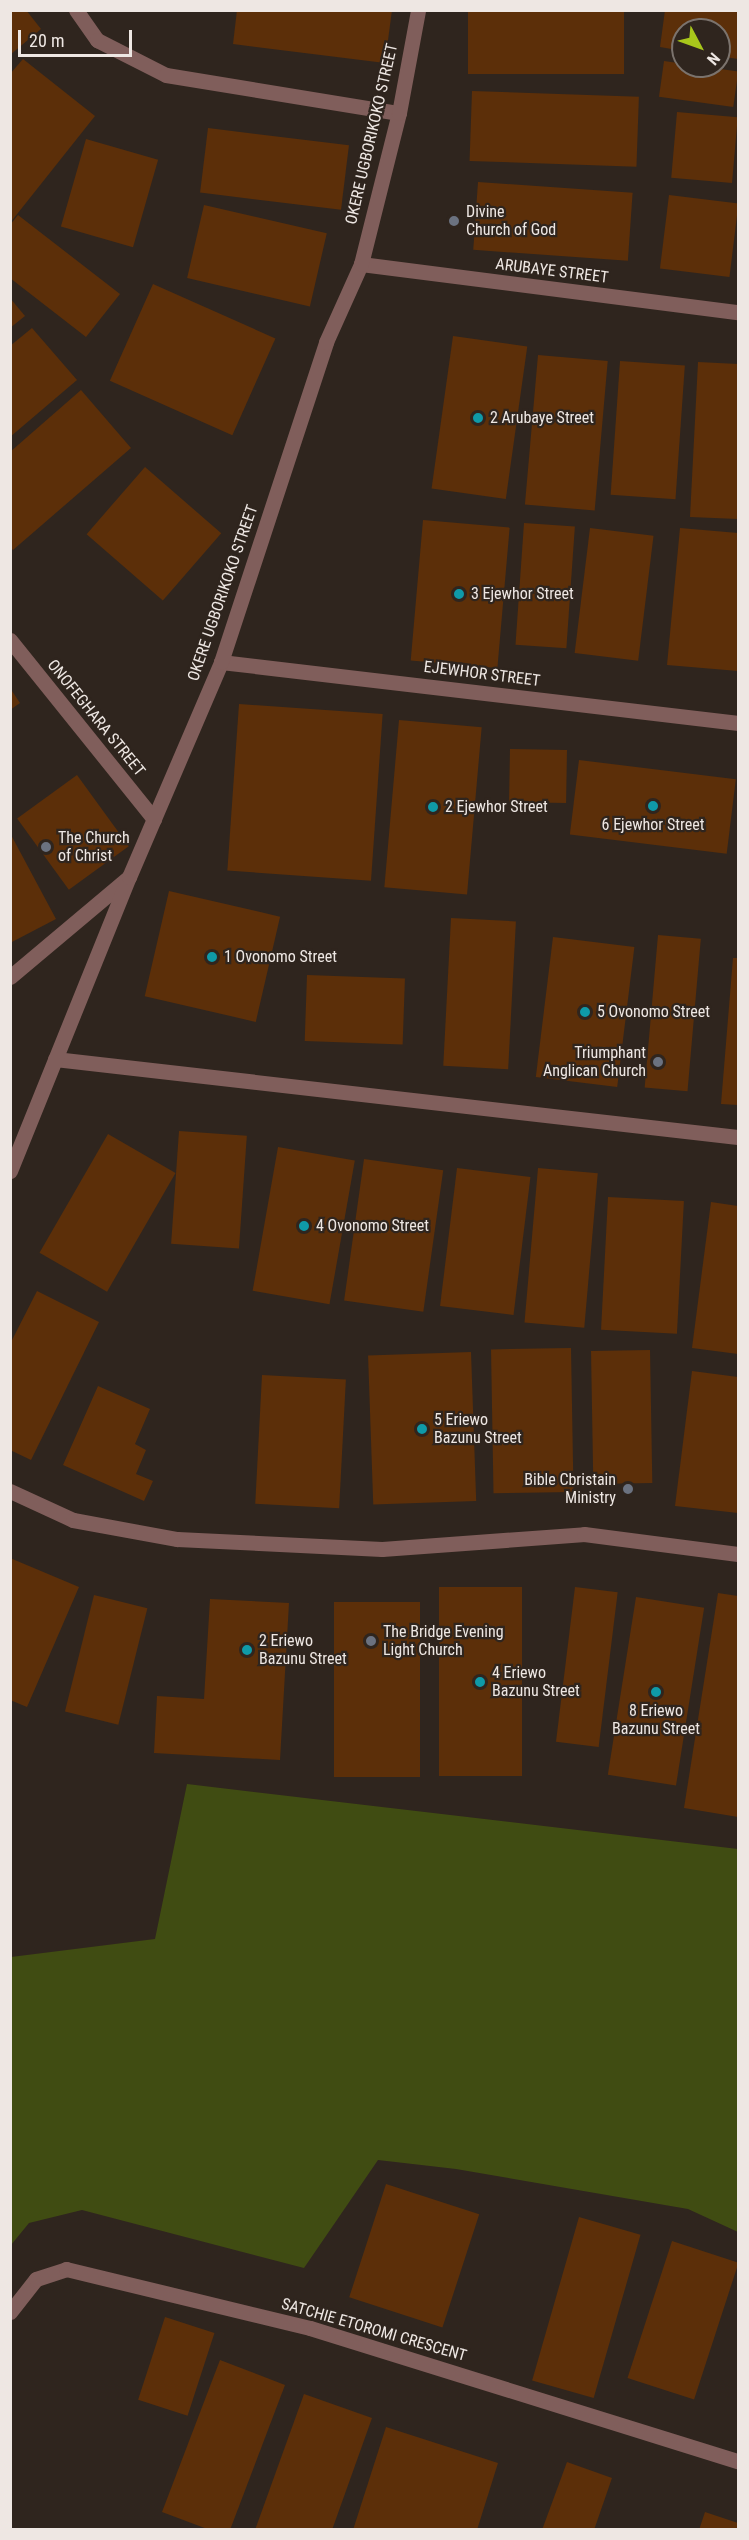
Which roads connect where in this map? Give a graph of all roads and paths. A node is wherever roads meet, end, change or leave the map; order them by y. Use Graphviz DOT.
graph roads {
  1 [pos="76,10"];
  2 [pos="418,10"];
  3 [pos="399,113"];
  4 [pos="360,264"];
  5 [pos="738,312"];
  6 [pos="10,640"];
  7 [pos="221,662"];
  8 [pos="738,723"];
  9 [pos="154,819"];
  10 [pos="129,877"];
  11 [pos="10,977"];
  12 [pos="56,1059"];
  13 [pos="738,1137"];
  14 [pos="10,1171"];
  15 [pos="10,1491"];
  16 [pos="738,1554"];
  17 [pos="10,2312"];
  18 [pos="738,2461"];
  1 -- 3 [label="street"];
  2 -- 3 [label="street, OKERE UGBORIKOKO STREET"];
  3 -- 4 [label="street, OKERE UGBORIKOKO STREET"];
  4 -- 5 [label="street, ARUBAYE STREET"];
  4 -- 7 [label="street, OKERE UGBORIKOKO STREET"];
  6 -- 9 [label="street, ONOFEGHARA STREET"];
  7 -- 8 [label="street, EJEWHOR STREET"];
  7 -- 9 [label="street, OKERE UGBORIKOKO STREET"];
  9 -- 10 [label="street, OKERE UGBORIKOKO STREET"];
  10 -- 11 [label="street"];
  10 -- 12 [label="street, OKERE UGBORIKOKO STREET"];
  12 -- 13 [label="street"];
  12 -- 14 [label="street, OKERE UGBORIKOKO STREET"];
  15 -- 16 [label="street"];
  17 -- 18 [label="street, SATCHIE ETOROMI CRESCENT"];
}
